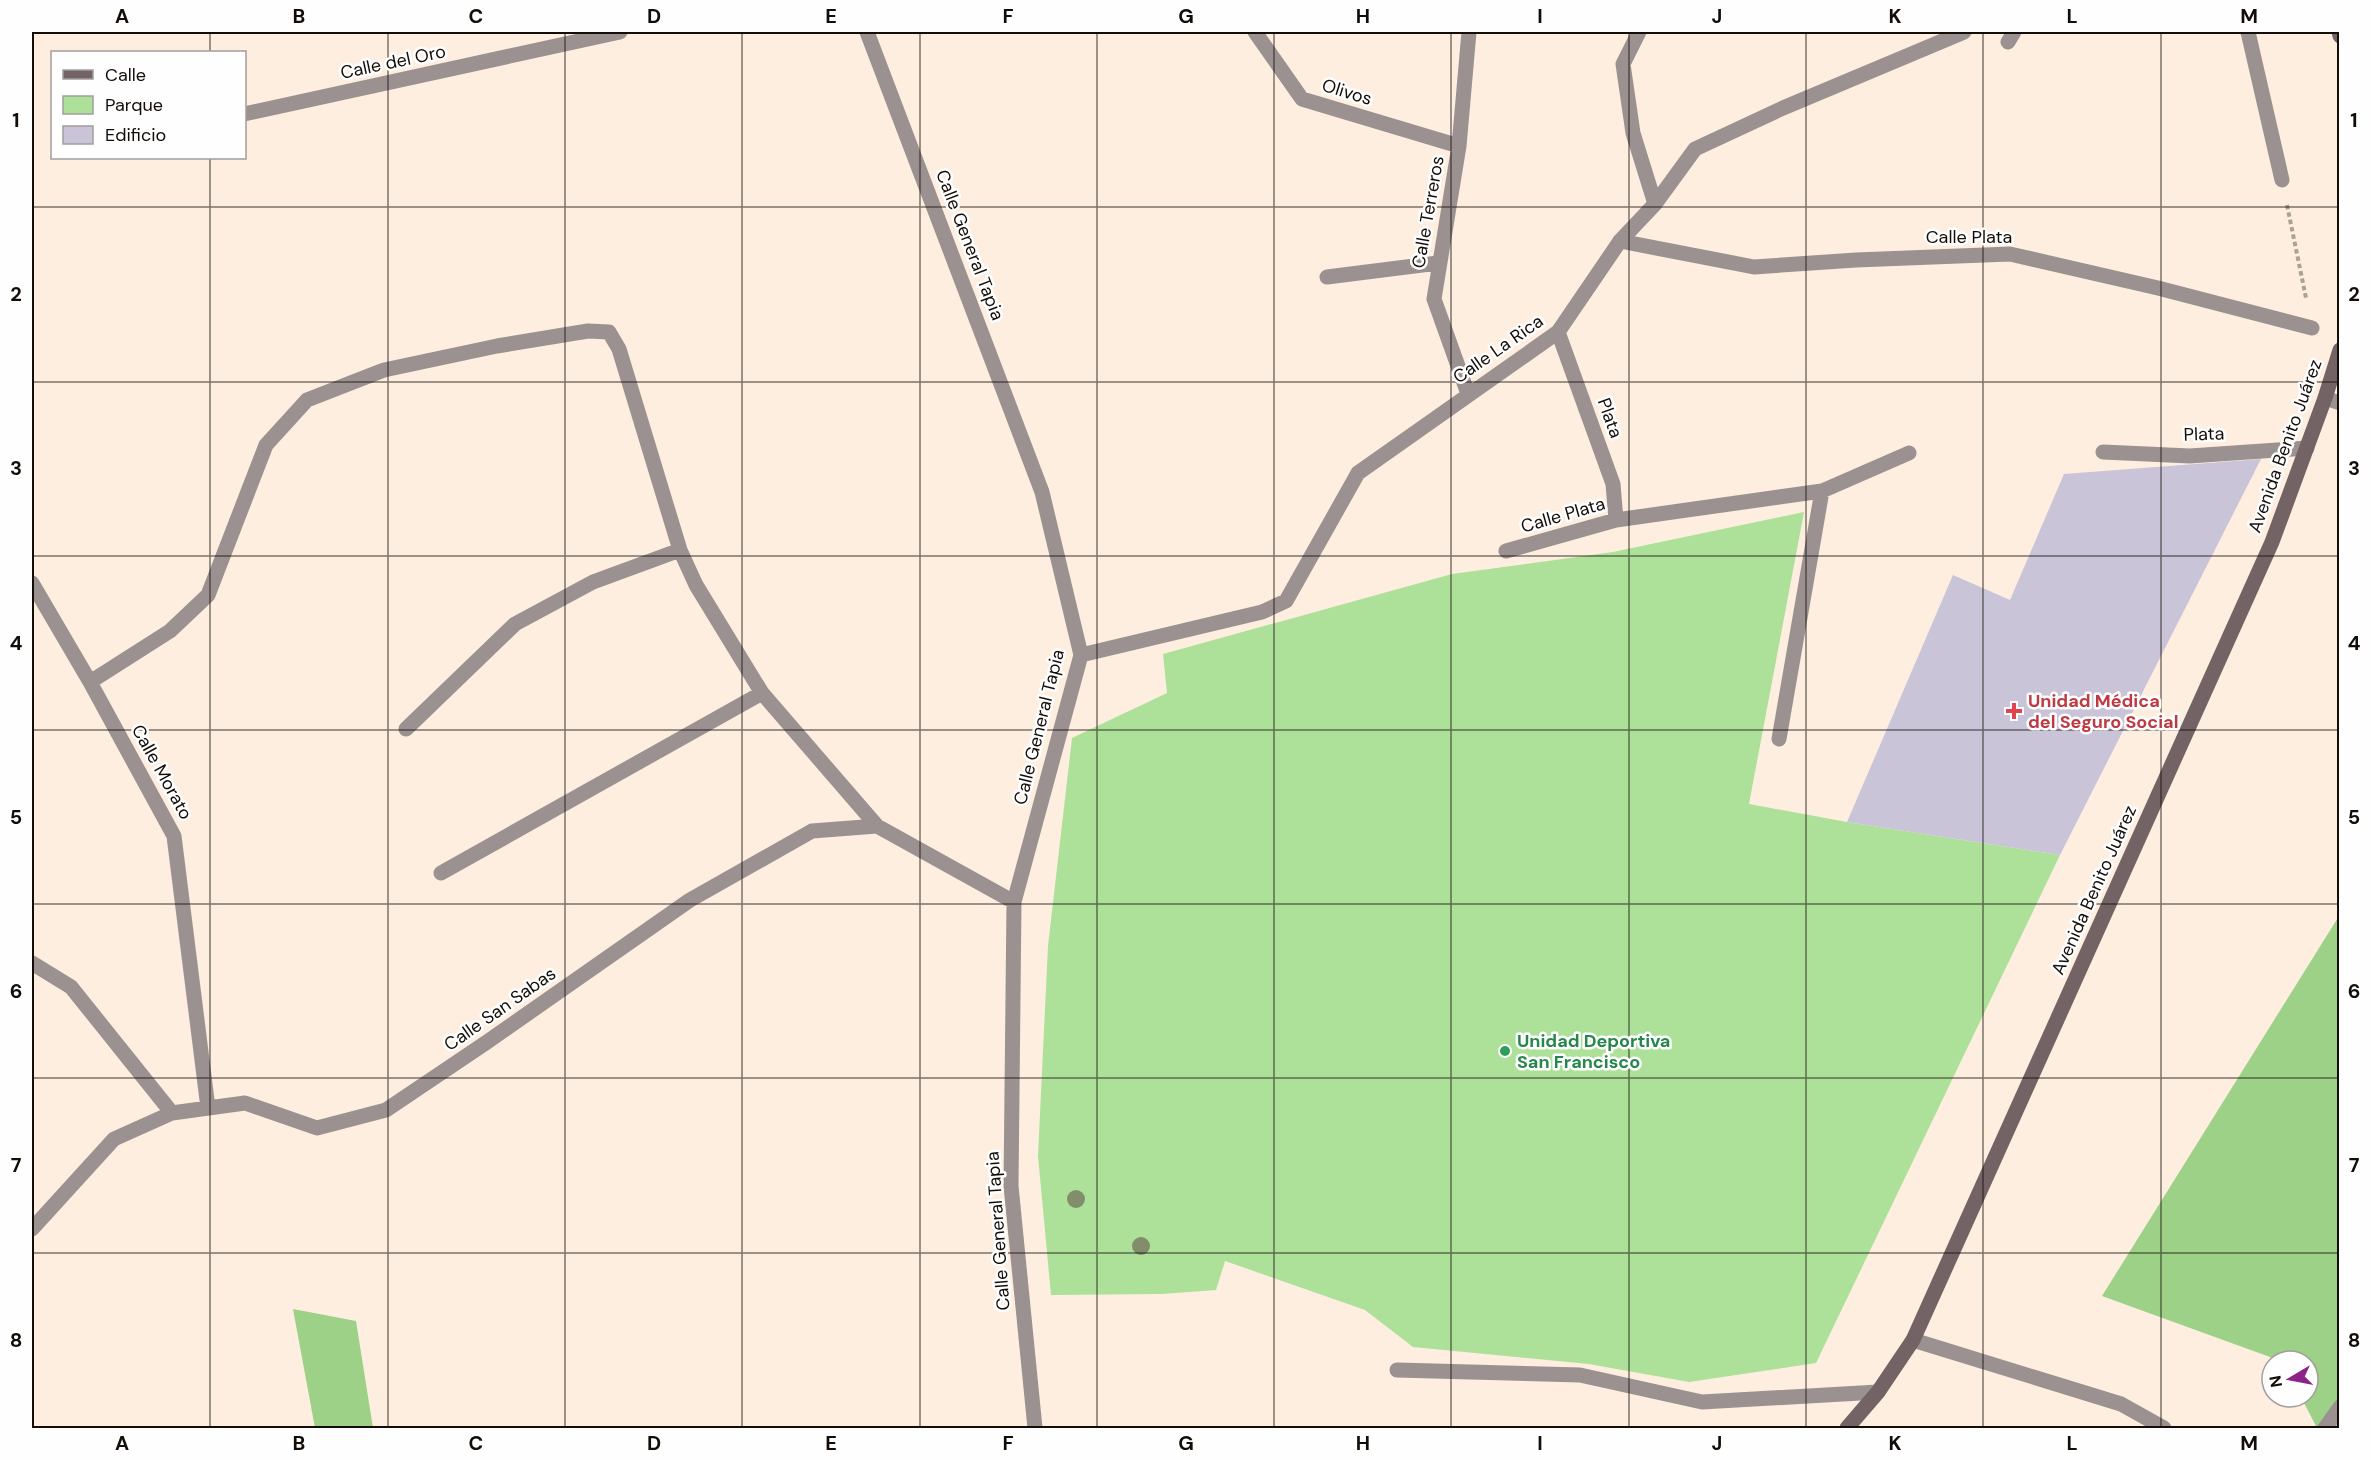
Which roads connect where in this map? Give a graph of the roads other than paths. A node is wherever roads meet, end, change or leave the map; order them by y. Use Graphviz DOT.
graph roads {
  1 [pos="620,32"];
  2 [pos="858,32"];
  3 [pos="867,32"];
  4 [pos="1255,32"];
  5 [pos="1468,32"];
  6 [pos="1639,32"];
  7 [pos="1964,32"];
  8 [pos="2248,32"];
  9 [pos="2338,32"];
  10 [pos="2340,36"];
  11 [pos="875,48"];
  12 [pos="246,114"];
  13 [pos="1459,146"];
  14 [pos="2282,180"];
  15 [pos="1655,204"];
  16 [pos="1620,241"];
  17 [pos="1438,263"];
  18 [pos="1327,277"];
  19 [pos="2312,328"];
  20 [pos="1558,332"];
  21 [pos="2340,350"];
  22 [pos="1468,394"];
  23 [pos="2332,401"];
  24 [pos="2307,448"];
  25 [pos="2103,452"];
  26 [pos="1910,453"];
  27 [pos="1822,491"];
  28 [pos="1616,520"];
  29 [pos="680,550"];
  30 [pos="1506,551"];
  31 [pos="32,583"];
  32 [pos="1081,655"];
  33 [pos="90,682"];
  34 [pos="762,693"];
  35 [pos="406,729"];
  36 [pos="1779,739"];
  37 [pos="877,826"];
  38 [pos="441,873"];
  39 [pos="1014,902"];
  40 [pos="32,963"];
  41 [pos="208,1108"];
  42 [pos="172,1113"];
  43 [pos="32,1229"];
  44 [pos="1913,1340"];
  45 [pos="1397,1370"];
  46 [pos="1878,1392"];
  47 [pos="2340,1407"];
  48 [pos="1035,1428"];
  49 [pos="1848,1428"];
  50 [pos="2164,1428"];
  51 [pos="2325,1428"];
  1 -- 12 [label="street, Calle del Oro"];
  2 -- 11 [label="street"];
  3 -- 11 [label="street, Calle General Tapia"];
  4 -- 13 [label="street, Olivos"];
  5 -- 13 [label="street, Calle Terreros"];
  6 -- 15 [label="street"];
  7 -- 15 [label="street, Calle La Rica"];
  8 -- 14 [label="street"];
  9 -- 10 [label="main road"];
  11 -- 32 [label="street, Calle General Tapia"];
  13 -- 17 [label="street, Calle Terreros"];
  15 -- 16 [label="street, Calle La Rica"];
  16 -- 19 [label="street, Calle Plata"];
  16 -- 20 [label="street, Calle La Rica"];
  17 -- 18 [label="street"];
  17 -- 22 [label="street, Calle Terreros"];
  20 -- 22 [label="street, Calle La Rica"];
  20 -- 28 [label="street, Plata"];
  21 -- 23 [label="main road, Avenida Benito Juárez"];
  22 -- 32 [label="street, Calle La Rica"];
  23 -- 24 [label="main road, Avenida Benito Juárez"];
  24 -- 25 [label="street, Plata"];
  24 -- 44 [label="main road, Avenida Benito Juárez"];
  26 -- 27 [label="street, Calle Plata"];
  27 -- 28 [label="street, Calle Plata"];
  27 -- 36 [label="street"];
  28 -- 30 [label="street, Calle Plata"];
  29 -- 33 [label="street"];
  29 -- 34 [label="street"];
  29 -- 35 [label="street"];
  31 -- 33 [label="street, Calle Morato"];
  32 -- 39 [label="street, Calle General Tapia"];
  33 -- 41 [label="street, Calle Morato"];
  34 -- 37 [label="street"];
  34 -- 38 [label="street"];
  37 -- 39 [label="street"];
  37 -- 41 [label="street, Calle San Sabas"];
  39 -- 48 [label="street, Calle General Tapia"];
  40 -- 42 [label="street"];
  41 -- 42 [label="street, Calle San Sabas"];
  42 -- 43 [label="street, Calle San Sabas"];
  44 -- 46 [label="main road, Avenida Benito Juárez"];
  44 -- 50 [label="street"];
  45 -- 46 [label="street"];
  46 -- 49 [label="main road, Avenida Benito Juárez"];
  47 -- 51 [label="street"];
}
